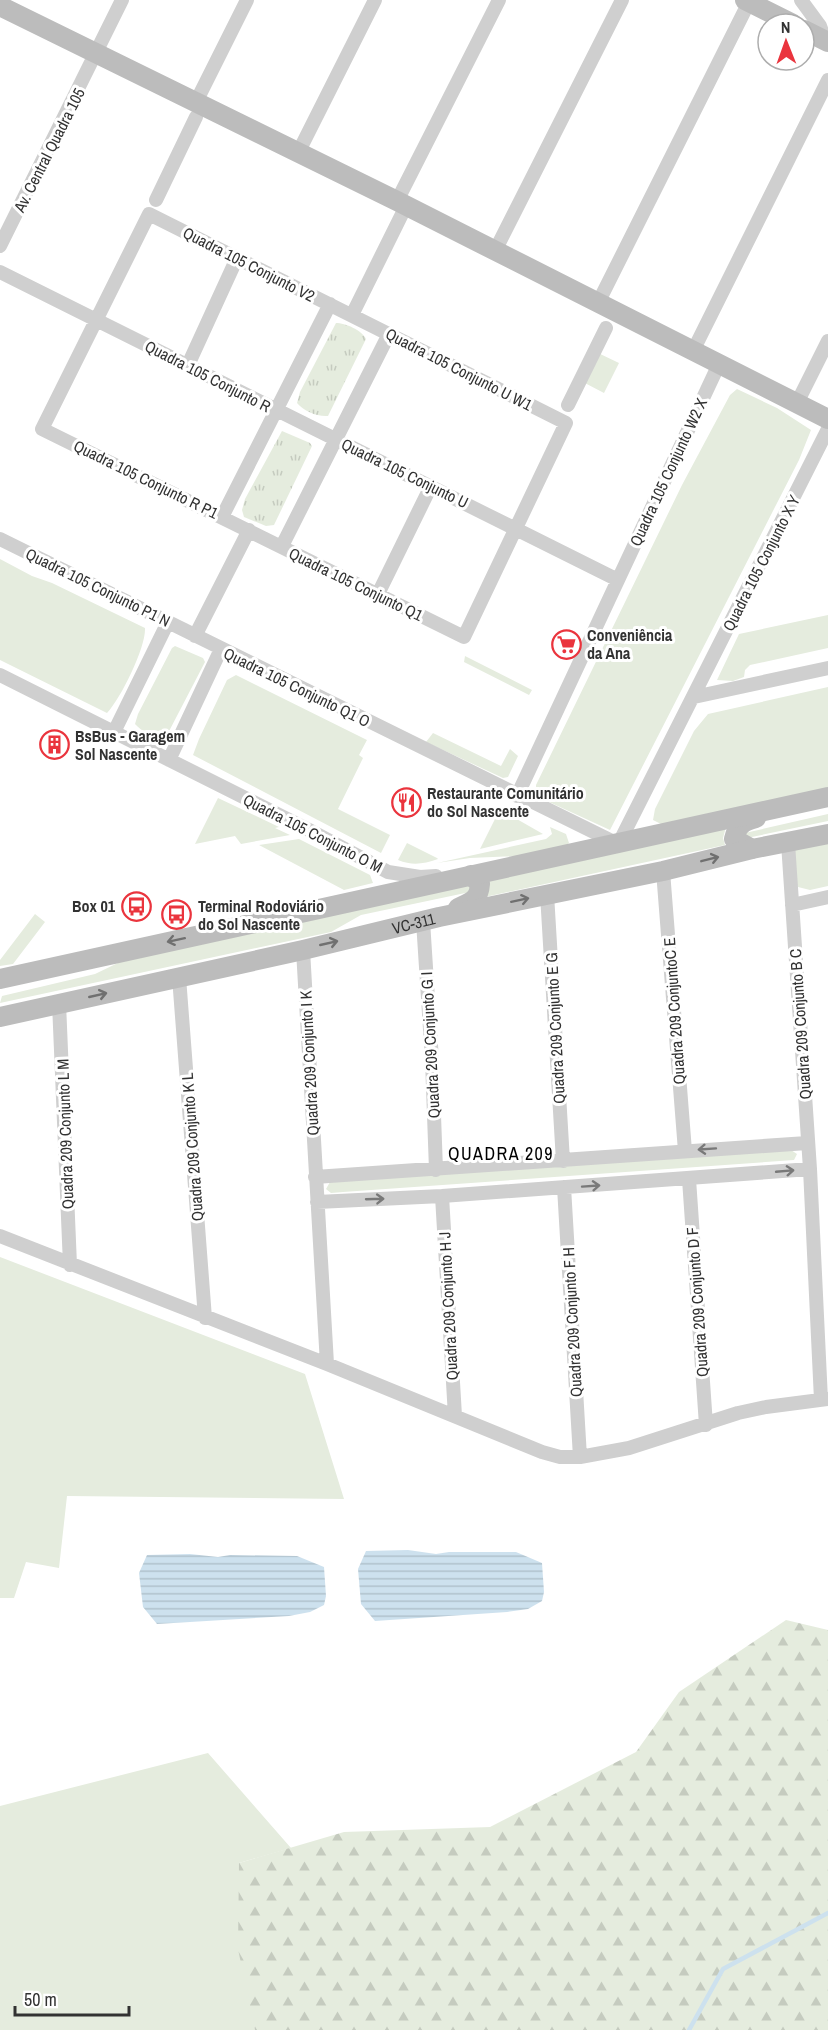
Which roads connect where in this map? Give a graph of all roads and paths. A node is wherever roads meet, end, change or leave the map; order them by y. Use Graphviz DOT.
graph roads {
  1 [pos="122,0"];
  2 [pos="247,0"];
  3 [pos="375,0"];
  4 [pos="499,0"];
  5 [pos="622,0"];
  6 [pos="747,1"];
  7 [pos="805,2"];
  8 [pos="2,4"];
  9 [pos="769,12"];
  10 [pos="818,36"];
  11 [pos="97,54"];
  12 [pos="828,80"];
  13 [pos="196,110"];
  14 [pos="298,153"];
  15 [pos="156,200"];
  16 [pos="402,204"];
  17 [pos="0,246"];
  18 [pos="495,251"];
  19 [pos="237,258"];
  20 [pos="0,272"];
  21 [pos="598,303"];
  22 [pos="330,304"];
  23 [pos="352,315"];
  24 [pos="96,320"];
  25 [pos="606,328"];
  26 [pos="389,334"];
  27 [pos="828,340"];
  28 [pos="693,351"];
  29 [pos="719,364"];
  30 [pos="188,365"];
  31 [pos="797,403"];
  32 [pos="568,405"];
  33 [pos="277,409"];
  34 [pos="828,419"];
  35 [pos="828,429"];
  36 [pos="336,439"];
  37 [pos="431,486"];
  38 [pos="222,517"];
  39 [pos="515,528"];
  40 [pos="249,530"];
  41 [pos="0,539"];
  42 [pos="282,546"];
  43 [pos="618,580"];
  44 [pos="378,594"];
  45 [pos="168,622"];
  46 [pos="195,636"];
  47 [pos="221,649"];
  48 [pos="828,668"];
  49 [pos="0,675"];
  50 [pos="694,697"];
  51 [pos="114,732"];
  52 [pos="170,760"];
  53 [pos="517,796"];
  54 [pos="828,797"];
  55 [pos="570,822"];
  56 [pos="828,834"];
  57 [pos="617,843"];
  58 [pos="788,843"];
  59 [pos="752,849"];
  60 [pos="574,853"];
  61 [pos="499,869"];
  62 [pos="663,871"];
  63 [pos="388,872"];
  64 [pos="471,875"];
  65 [pos="547,894"];
  66 [pos="378,896"];
  67 [pos="828,897"];
  68 [pos="792,905"];
  69 [pos="431,919"];
  70 [pos="303,950"];
  71 [pos="29,973"];
  72 [pos="179,977"];
  73 [pos="0,979"];
  74 [pos="0,990"];
  75 [pos="59,1003"];
  76 [pos="3,1014"];
  77 [pos="807,1143"];
  78 [pos="685,1151"];
  79 [pos="563,1161"];
  80 [pos="810,1169"];
  81 [pos="436,1170"];
  82 [pos="315,1177"];
  83 [pos="689,1179"];
  84 [pos="564,1187"];
  85 [pos="442,1196"];
  86 [pos="317,1202"];
  87 [pos="0,1236"];
  88 [pos="70,1264"];
  89 [pos="206,1318"];
  90 [pos="327,1364"];
  91 [pos="824,1399"];
  92 [pos="454,1416"];
  93 [pos="706,1425"];
  94 [pos="580,1457"];
  1 -- 11 [label="street, Av. Central Quadra 105"];
  2 -- 13 [label="street"];
  3 -- 14 [label="street"];
  4 -- 16 [label="street"];
  5 -- 18 [label="street"];
  6 -- 9 [label="main road"];
  6 -- 21 [label="street"];
  7 -- 10 [label="street"];
  8 -- 11 [label="main road"];
  11 -- 13 [label="main road"];
  11 -- 17 [label="street, Av. Central Quadra 105"];
  12 -- 28 [label="street"];
  13 -- 14 [label="main road"];
  13 -- 15 [label="street"];
  14 -- 16 [label="main road"];
  16 -- 18 [label="main road"];
  16 -- 23 [label="street"];
  18 -- 21 [label="main road"];
  19 -- 22 [label="street, Quadra 105 Conjunto V2"];
  19 -- 24 [label="street, Quadra 105 Conjunto V2"];
  19 -- 30 [label="street"];
  20 -- 24 [label="street, Quadra 105 Conjunto R"];
  21 -- 28 [label="main road"];
  22 -- 23 [label="street, Quadra 105 Conjunto V2"];
  22 -- 33 [label="street"];
  23 -- 26 [label="street, Quadra 105 Conjunto U W1"];
  24 -- 30 [label="street, Quadra 105 Conjunto R"];
  24 -- 38 [label="street, Quadra 105 Conjunto R P1"];
  25 -- 32 [label="street"];
  26 -- 36 [label="street, Quadra 105 Conjunto U"];
  26 -- 39 [label="street, Quadra 105 Conjunto U W1"];
  27 -- 31 [label="street"];
  28 -- 29 [label="main road"];
  29 -- 31 [label="main road"];
  29 -- 43 [label="street, Quadra 105 Conjunto W2 X"];
  30 -- 33 [label="street, Quadra 105 Conjunto R"];
  31 -- 34 [label="main road"];
  33 -- 36 [label="street"];
  33 -- 38 [label="street, Quadra 105 Conjunto R"];
  35 -- 50 [label="street, Quadra 105 Conjunto X Y"];
  36 -- 37 [label="street, Quadra 105 Conjunto U"];
  36 -- 42 [label="street"];
  37 -- 39 [label="street, Quadra 105 Conjunto U"];
  37 -- 44 [label="street"];
  38 -- 40 [label="street, Quadra 105 Conjunto R P1"];
  39 -- 43 [label="street, Quadra 105 Conjunto U"];
  39 -- 44 [label="street, Quadra 105 Conjunto Q1"];
  40 -- 42 [label="street, Quadra 105 Conjunto Q1"];
  40 -- 46 [label="street"];
  41 -- 45 [label="street, Quadra 105 Conjunto P1 N"];
  42 -- 44 [label="street, Quadra 105 Conjunto Q1"];
  43 -- 53 [label="street, Quadra 105 Conjunto W2 X"];
  45 -- 46 [label="street, Quadra 105 Conjunto P1 N"];
  45 -- 51 [label="street"];
  46 -- 47 [label="street, Quadra 105 Conjunto Q1 O"];
  47 -- 52 [label="street"];
  47 -- 53 [label="street, Quadra 105 Conjunto Q1 O"];
  48 -- 50 [label="street"];
  49 -- 51 [label="street, Quadra 105 Conjunto O M"];
  50 -- 57 [label="street, Quadra 105 Conjunto X Y"];
  51 -- 52 [label="street, Quadra 105 Conjunto O M"];
  52 -- 63 [label="street, Quadra 105 Conjunto O M"];
  53 -- 55 [label="street, Quadra 105 Conjunto Q1 O"];
  54 -- 57 [label="main road, VC-311"];
  54 -- 59 [label="main road"];
  55 -- 57 [label="street, Quadra 105 Conjunto Q1 O"];
  55 -- 60 [label="street"];
  56 -- 58 [label="main road, VC-311"];
  57 -- 60 [label="main road, VC-311"];
  58 -- 59 [label="main road, VC-311"];
  58 -- 68 [label="street, Quadra 209 Conjunto B C"];
  62 -- 59 [label="main road, VC-311, one-way"];
  60 -- 61 [label="main road, VC-311"];
  61 -- 63 [label="street, Quadra 105 Conjunto O M"];
  61 -- 64 [label="main road, VC-311"];
  62 -- 65 [label="main road, VC-311"];
  62 -- 78 [label="street, Quadra 209 ConjuntoC E"];
  63 -- 66 [label="street"];
  64 -- 66 [label="main road, VC-311"];
  64 -- 69 [label="main road"];
  69 -- 65 [label="main road, VC-311, one-way"];
  65 -- 79 [label="street, Quadra 209 Conjunto E G"];
  66 -- 71 [label="main road, VC-311, one-way"];
  67 -- 68 [label="street"];
  68 -- 77 [label="street, Quadra 209 Conjunto B C"];
  70 -- 69 [label="main road, VC-311, one-way"];
  69 -- 81 [label="street, Quadra 209 Conjunto G I"];
  70 -- 72 [label="main road, VC-311"];
  70 -- 82 [label="street, Quadra 209 Conjunto I K"];
  71 -- 73 [label="main road, VC-311"];
  71 -- 74 [label="main road"];
  75 -- 72 [label="main road, VC-311, one-way"];
  72 -- 89 [label="street, Quadra 209 Conjunto K L"];
  75 -- 76 [label="main road, VC-311"];
  75 -- 88 [label="street, Quadra 209 Conjunto L M"];
  77 -- 78 [label="street, one-way"];
  77 -- 80 [label="street, Quadra 209 Conjunto B C"];
  78 -- 79 [label="street"];
  79 -- 81 [label="street"];
  83 -- 80 [label="street, one-way"];
  80 -- 91 [label="street, Quadra 209 Conjunto B C"];
  81 -- 82 [label="street"];
  82 -- 86 [label="street, Quadra 209 Conjunto I K"];
  84 -- 83 [label="street, one-way"];
  83 -- 93 [label="street, Quadra 209 Conjunto D F"];
  84 -- 85 [label="street"];
  84 -- 94 [label="street, Quadra 209 Conjunto F H"];
  86 -- 85 [label="street, one-way"];
  85 -- 92 [label="street, Quadra 209 Conjunto H J"];
  86 -- 90 [label="street, Quadra 209 Conjunto I K"];
  87 -- 88 [label="street"];
  88 -- 89 [label="street"];
  89 -- 90 [label="street"];
  90 -- 92 [label="street"];
  91 -- 93 [label="street"];
  92 -- 94 [label="street"];
  93 -- 94 [label="street"];
}
